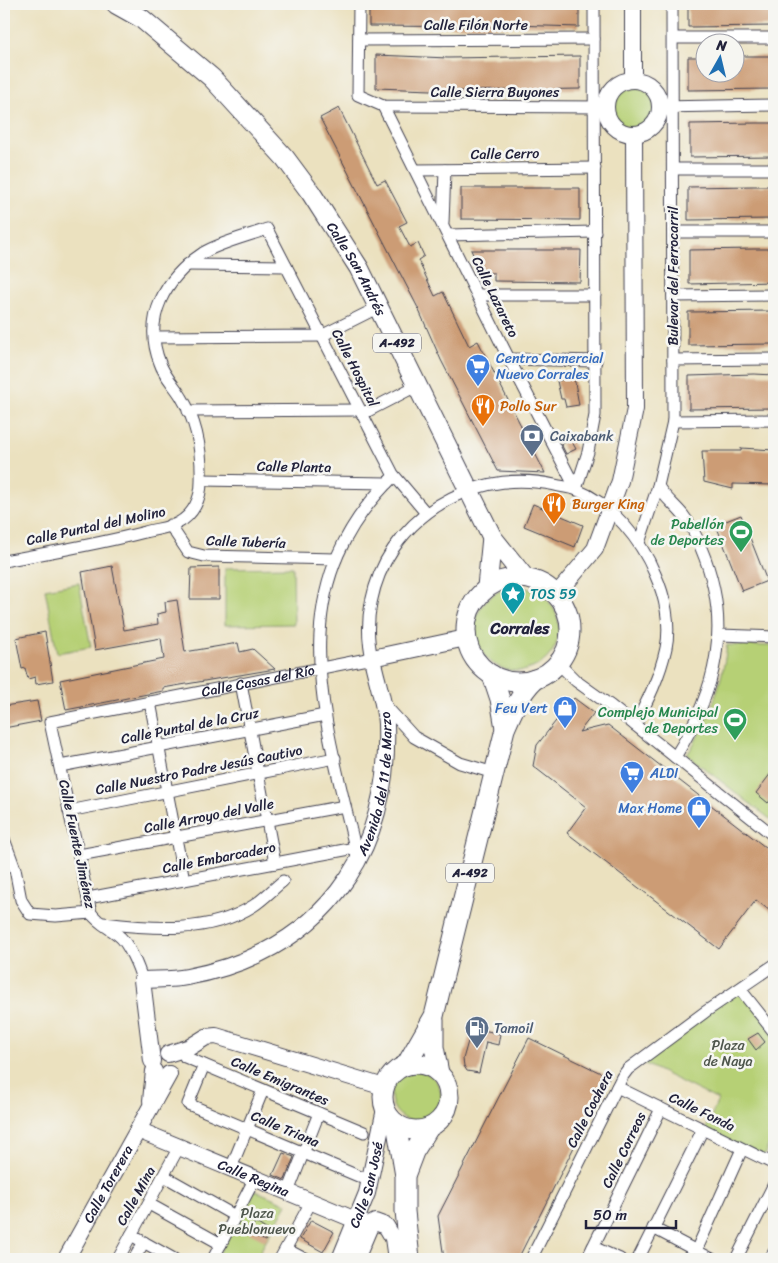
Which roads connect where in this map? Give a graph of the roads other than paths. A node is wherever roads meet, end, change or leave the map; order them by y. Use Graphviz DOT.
graph roads {
  1 [pos="116,4"];
  2 [pos="359,4"];
  3 [pos="594,4"];
  4 [pos="633,4"];
  5 [pos="672,4"];
  6 [pos="673,38"];
  7 [pos="774,38"];
  8 [pos="594,39"];
  9 [pos="359,40"];
  10 [pos="633,80"];
  11 [pos="774,105"];
  12 [pos="383,106"];
  13 [pos="600,107"];
  14 [pos="667,107"];
  15 [pos="634,134"];
  16 [pos="595,168"];
  17 [pos="774,168"];
  18 [pos="673,169"];
  19 [pos="416,170"];
  20 [pos="445,170"];
  21 [pos="267,229"];
  22 [pos="446,230"];
  23 [pos="595,232"];
  24 [pos="673,232"];
  25 [pos="774,232"];
  26 [pos="187,265"];
  27 [pos="286,266"];
  28 [pos="478,295"];
  29 [pos="595,295"];
  30 [pos="774,295"];
  31 [pos="673,296"];
  32 [pos="379,307"];
  33 [pos="321,336"];
  34 [pos="155,337"];
  35 [pos="509,359"];
  36 [pos="774,359"];
  37 [pos="673,360"];
  38 [pos="596,361"];
  39 [pos="418,385"];
  40 [pos="188,411"];
  41 [pos="361,412"];
  42 [pos="774,420"];
  43 [pos="673,421"];
  44 [pos="202,480"];
  45 [pos="391,480"];
  46 [pos="658,486"];
  47 [pos="470,489"];
  48 [pos="576,490"];
  49 [pos="610,510"];
  50 [pos="426,513"];
  51 [pos="170,525"];
  52 [pos="492,537"];
  53 [pos="638,543"];
  54 [pos="336,559"];
  55 [pos="4,561"];
  56 [pos="525,578"];
  57 [pos="487,587"];
  58 [pos="557,594"];
  59 [pos="720,635"];
  60 [pos="774,637"];
  61 [pos="466,638"];
  62 [pos="372,658"];
  63 [pos="558,664"];
  64 [pos="319,667"];
  65 [pos="492,675"];
  66 [pos="535,679"];
  67 [pos="241,683"];
  68 [pos="381,700"];
  69 [pos="150,702"];
  70 [pos="325,715"];
  71 [pos="50,722"];
  72 [pos="635,724"];
  73 [pos="505,729"];
  74 [pos="250,730"];
  75 [pos="158,747"];
  76 [pos="335,758"];
  77 [pos="676,758"];
  78 [pos="60,766"];
  79 [pos="494,773"];
  80 [pos="258,774"];
  81 [pos="167,792"];
  82 [pos="345,806"];
  83 [pos="69,811"];
  84 [pos="267,820"];
  85 [pos="774,836"];
  86 [pos="175,837"];
  87 [pos="4,839"];
  88 [pos="79,855"];
  89 [pos="356,855"];
  90 [pos="275,863"];
  91 [pos="184,880"];
  92 [pos="283,881"];
  93 [pos="88,898"];
  94 [pos="94,918"];
  95 [pos="774,965"];
  96 [pos="142,980"];
  97 [pos="740,989"];
  98 [pos="434,1016"];
  99 [pos="774,1032"];
  100 [pos="170,1060"];
  101 [pos="204,1065"];
  102 [pos="406,1065"];
  103 [pos="440,1073"];
  104 [pos="384,1087"];
  105 [pos="617,1087"];
  106 [pos="263,1090"];
  107 [pos="661,1109"];
  108 [pos="319,1113"];
  109 [pos="391,1116"];
  110 [pos="428,1128"];
  111 [pos="247,1129"];
  112 [pos="703,1129"];
  113 [pos="138,1130"];
  114 [pos="364,1132"];
  115 [pos="180,1147"];
  116 [pos="742,1149"];
  117 [pos="303,1153"];
  118 [pos="774,1164"];
  119 [pos="231,1168"];
  120 [pos="164,1176"];
  121 [pos="405,1176"];
  122 [pos="255,1178"];
  123 [pos="370,1181"];
  124 [pos="774,1184"];
  125 [pos="288,1192"];
  126 [pos="311,1202"];
  127 [pos="149,1204"];
  128 [pos="236,1216"];
  129 [pos="363,1223"];
  130 [pos="653,1228"];
  131 [pos="131,1235"];
  132 [pos="144,1242"];
  133 [pos="221,1244"];
  134 [pos="593,1247"];
  135 [pos="696,1251"];
  136 [pos="774,1252"];
  137 [pos="283,1254"];
  138 [pos="66,1259"];
  139 [pos="118,1259"];
  140 [pos="134,1259"];
  141 [pos="174,1259"];
  142 [pos="213,1259"];
  143 [pos="304,1259"];
  144 [pos="340,1259"];
  145 [pos="356,1259"];
  146 [pos="396,1259"];
  147 [pos="410,1259"];
  148 [pos="531,1259"];
  149 [pos="587,1259"];
  150 [pos="620,1259"];
  151 [pos="638,1259"];
  152 [pos="712,1259"];
  153 [pos="736,1259"];
  154 [pos="770,1259"];
  1 -- 32 [label="main road, Calle San Andrés / A-492"];
  2 -- 9 [label="street"];
  3 -- 8 [label="street"];
  4 -- 10 [label="street"];
  5 -- 6 [label="street, Bulevar del Ferrocarril"];
  6 -- 7 [label="street"];
  6 -- 14 [label="street, Bulevar del Ferrocarril"];
  8 -- 9 [label="street, Calle Filón Norte"];
  8 -- 13 [label="street"];
  9 -- 12 [label="street"];
  10 -- 13 [label="street"];
  10 -- 14 [label="street"];
  11 -- 14 [label="street"];
  12 -- 13 [label="street, Calle Sierra Buyones"];
  12 -- 19 [label="street, Calle Lazareto"];
  13 -- 15 [label="street"];
  13 -- 16 [label="street"];
  14 -- 15 [label="street"];
  14 -- 18 [label="street, Bulevar del Ferrocarril"];
  15 -- 49 [label="street"];
  16 -- 20 [label="street, Calle Cerro"];
  16 -- 23 [label="street"];
  17 -- 18 [label="street"];
  18 -- 24 [label="street, Bulevar del Ferrocarril"];
  19 -- 20 [label="street, Calle Cerro"];
  19 -- 22 [label="street, Calle Lazareto"];
  20 -- 22 [label="street, Calle Lazareto"];
  21 -- 26 [label="street, Calle Puntal del Molino"];
  21 -- 27 [label="street, Calle Hospital"];
  22 -- 23 [label="street"];
  22 -- 28 [label="street, Calle Lazareto"];
  23 -- 29 [label="street"];
  24 -- 25 [label="street"];
  24 -- 31 [label="street, Bulevar del Ferrocarril"];
  26 -- 27 [label="street"];
  26 -- 34 [label="street, Calle Puntal del Molino"];
  27 -- 33 [label="street, Calle Hospital"];
  28 -- 29 [label="street"];
  28 -- 35 [label="street, Calle Lazareto"];
  29 -- 38 [label="street"];
  30 -- 31 [label="street"];
  31 -- 37 [label="street, Bulevar del Ferrocarril"];
  32 -- 33 [label="street"];
  32 -- 39 [label="main road, Calle San Andrés / A-492"];
  33 -- 34 [label="street"];
  33 -- 41 [label="street, Calle Hospital"];
  34 -- 40 [label="street, Calle Puntal del Molino"];
  35 -- 38 [label="street"];
  35 -- 48 [label="street, Calle Lazareto"];
  36 -- 37 [label="street"];
  37 -- 43 [label="street, Bulevar del Ferrocarril"];
  38 -- 48 [label="street"];
  39 -- 41 [label="street"];
  39 -- 47 [label="main road, Calle San Andrés / A-492"];
  40 -- 41 [label="street"];
  40 -- 44 [label="street, Calle Puntal del Molino"];
  41 -- 45 [label="street, Calle Hospital"];
  42 -- 43 [label="street"];
  43 -- 46 [label="street, Bulevar del Ferrocarril"];
  44 -- 45 [label="street, Calle Planta"];
  44 -- 51 [label="street, Calle Puntal del Molino"];
  45 -- 50 [label="street, Calle Hospital"];
  45 -- 54 [label="street"];
  46 -- 53 [label="street, Bulevar del Ferrocarril"];
  46 -- 59 [label="street"];
  47 -- 48 [label="street, Avenida del 11 de Marzo"];
  47 -- 50 [label="street, Avenida del 11 de Marzo"];
  47 -- 52 [label="main road, Calle San Andrés / A-492"];
  48 -- 49 [label="street, Avenida del 11 de Marzo"];
  49 -- 53 [label="street, Avenida del 11 de Marzo"];
  49 -- 58 [label="street"];
  50 -- 62 [label="street, Avenida del 11 de Marzo"];
  51 -- 54 [label="street, Calle Tubería"];
  51 -- 55 [label="street, Calle Puntal del Molino"];
  52 -- 56 [label="main road, Calle San Andrés / A-492"];
  52 -- 57 [label="main road"];
  53 -- 72 [label="street, Avenida del 11 de Marzo"];
  54 -- 64 [label="street"];
  56 -- 57 [label="main road, A-492"];
  56 -- 58 [label="main road, A-492"];
  57 -- 61 [label="main road, A-492"];
  58 -- 63 [label="main road"];
  59 -- 60 [label="street"];
  59 -- 77 [label="street"];
  61 -- 62 [label="street, Calle Casas del Río"];
  61 -- 65 [label="main road, A-492"];
  62 -- 64 [label="street, Calle Casas del Río"];
  62 -- 68 [label="street, Avenida del 11 de Marzo"];
  63 -- 66 [label="main road, A-492"];
  63 -- 72 [label="street"];
  64 -- 67 [label="street, Calle Casas del Río"];
  64 -- 70 [label="street"];
  65 -- 66 [label="main road, A-492"];
  65 -- 73 [label="main road, A-492"];
  66 -- 73 [label="main road, A-492"];
  67 -- 69 [label="street, Calle Casas del Río"];
  67 -- 74 [label="street"];
  68 -- 79 [label="street"];
  68 -- 89 [label="street, Avenida del 11 de Marzo"];
  69 -- 71 [label="street, Calle Casas del Río"];
  69 -- 75 [label="street"];
  70 -- 74 [label="street, Calle Puntal de la Cruz"];
  70 -- 76 [label="street"];
  71 -- 78 [label="street, Calle Fuente Jiménez"];
  72 -- 77 [label="street"];
  73 -- 79 [label="main road, A-492"];
  74 -- 75 [label="street, Calle Puntal de la Cruz"];
  74 -- 80 [label="street"];
  75 -- 78 [label="street, Calle Puntal de la Cruz"];
  75 -- 81 [label="street"];
  76 -- 80 [label="street, Calle Nuestro Padre Jesús Cautivo"];
  76 -- 82 [label="street"];
  77 -- 85 [label="street"];
  78 -- 83 [label="street, Calle Fuente Jiménez"];
  79 -- 98 [label="main road, A-492"];
  80 -- 81 [label="street, Calle Nuestro Padre Jesús Cautivo"];
  80 -- 84 [label="street"];
  81 -- 83 [label="street, Calle Nuestro Padre Jesús Cautivo"];
  81 -- 86 [label="street"];
  82 -- 84 [label="street, Calle Arroyo del Valle"];
  82 -- 89 [label="street"];
  83 -- 88 [label="street, Calle Fuente Jiménez"];
  84 -- 86 [label="street, Calle Arroyo del Valle"];
  84 -- 90 [label="street"];
  86 -- 88 [label="street, Calle Arroyo del Valle"];
  86 -- 91 [label="street"];
  87 -- 94 [label="street"];
  88 -- 93 [label="street, Calle Fuente Jiménez"];
  89 -- 90 [label="street, Calle Embarcadero"];
  89 -- 96 [label="street, Avenida del 11 de Marzo"];
  90 -- 91 [label="street, Calle Embarcadero"];
  91 -- 93 [label="street, Calle Embarcadero"];
  92 -- 94 [label="street"];
  93 -- 94 [label="street, Calle Fuente Jiménez"];
  94 -- 96 [label="street, Calle Fuente Jiménez"];
  95 -- 97 [label="street, Calle Cochera"];
  96 -- 100 [label="street, Calle Fuente Jiménez"];
  97 -- 99 [label="street"];
  97 -- 105 [label="street, Calle Cochera"];
  98 -- 102 [label="main road, A-492"];
  98 -- 103 [label="main road, A-492"];
  100 -- 101 [label="street, Calle Emigrantes"];
  100 -- 104 [label="street"];
  100 -- 113 [label="street, Calle Torerera"];
  101 -- 106 [label="street, Calle Emigrantes"];
  101 -- 111 [label="street, Calle Triana"];
  102 -- 103 [label="main road"];
  102 -- 104 [label="main road, A-492"];
  103 -- 110 [label="main road, A-492"];
  104 -- 109 [label="main road, A-492"];
  105 -- 107 [label="street, Calle Fonda"];
  105 -- 148 [label="street, Calle Cochera"];
  106 -- 108 [label="street, Calle Emigrantes"];
  106 -- 111 [label="street"];
  107 -- 112 [label="street, Calle Fonda"];
  107 -- 134 [label="street, Calle Correos"];
  108 -- 114 [label="street, Calle Emigrantes"];
  108 -- 117 [label="street"];
  109 -- 110 [label="main road"];
  109 -- 121 [label="main road, A-492"];
  109 -- 123 [label="street, Calle San José"];
  110 -- 121 [label="main road, A-492"];
  111 -- 117 [label="street, Calle Triana"];
  111 -- 119 [label="street"];
  112 -- 116 [label="street, Calle Fonda"];
  112 -- 130 [label="street"];
  113 -- 115 [label="street, Calle Regina"];
  113 -- 138 [label="street, Calle Torerera"];
  115 -- 119 [label="street, Calle Regina"];
  115 -- 120 [label="street, Calle Mina"];
  116 -- 118 [label="street, Calle Fonda"];
  116 -- 135 [label="street"];
  117 -- 123 [label="street, Calle Triana"];
  117 -- 125 [label="street"];
  119 -- 122 [label="street, Calle Regina"];
  120 -- 127 [label="street, Calle Mina"];
  120 -- 128 [label="street"];
  121 -- 147 [label="main road, A-492"];
  122 -- 125 [label="street, Calle Regina"];
  122 -- 128 [label="street"];
  123 -- 129 [label="street, Calle San José"];
  124 -- 153 [label="street"];
  125 -- 126 [label="street, Calle Regina"];
  126 -- 129 [label="street, Calle Regina"];
  126 -- 137 [label="street"];
  127 -- 131 [label="street, Calle Mina"];
  127 -- 133 [label="street"];
  128 -- 133 [label="street"];
  129 -- 144 [label="street, Calle San José"];
  129 -- 145 [label="street, Calle San José"];
  129 -- 146 [label="street, Calle Regina"];
  130 -- 135 [label="street"];
  130 -- 151 [label="street"];
  131 -- 132 [label="street"];
  131 -- 139 [label="street, Calle Mina"];
  132 -- 140 [label="street"];
  132 -- 141 [label="street"];
  133 -- 142 [label="street"];
  134 -- 149 [label="street, Calle Correos"];
  134 -- 150 [label="street"];
  135 -- 152 [label="street"];
  136 -- 154 [label="street"];
  137 -- 143 [label="street"];
}
